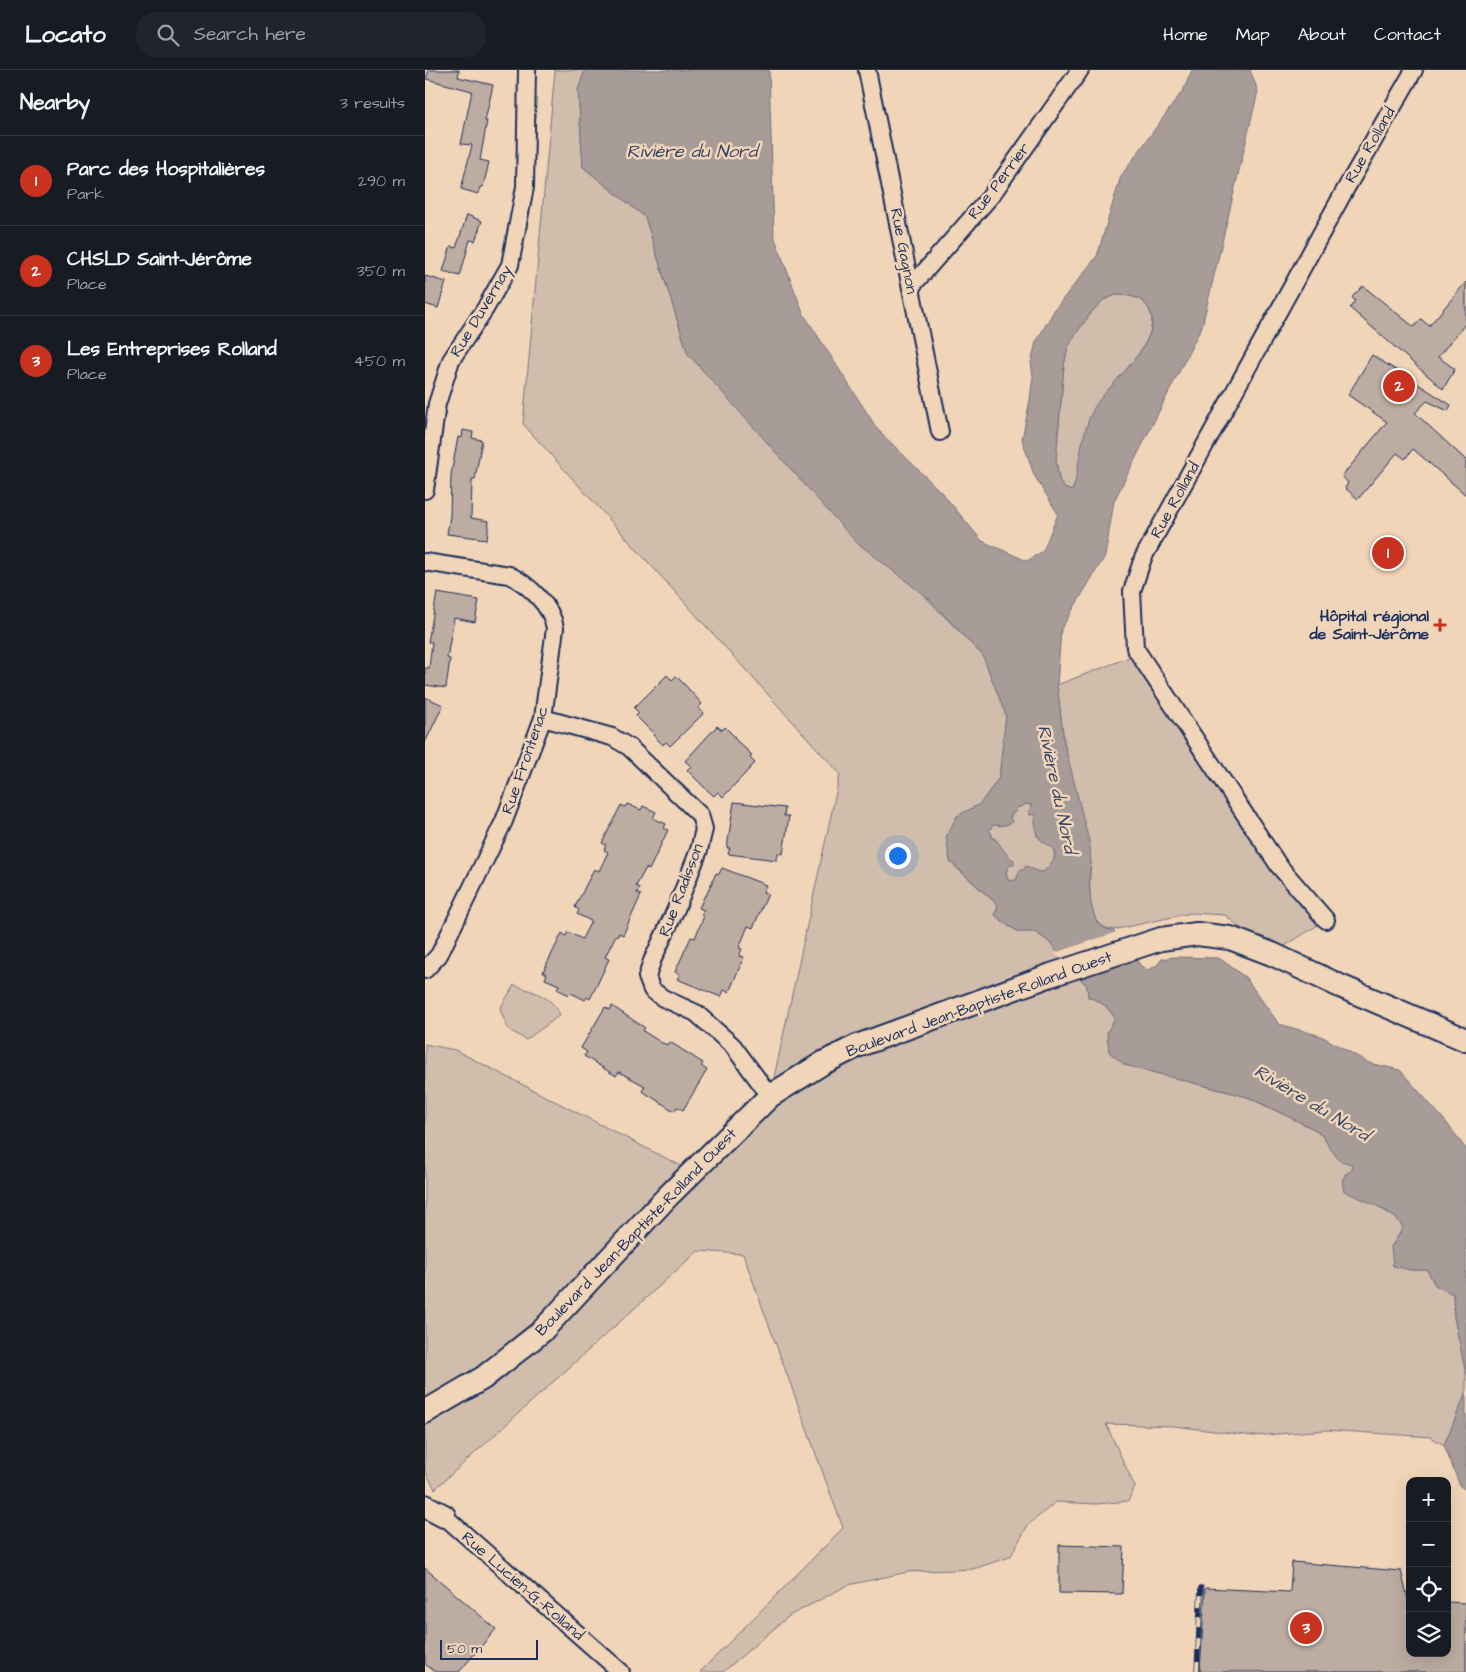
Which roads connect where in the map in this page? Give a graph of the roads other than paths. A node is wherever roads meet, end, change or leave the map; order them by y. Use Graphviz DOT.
graph roads {
  1 [pos="527,70"];
  2 [pos="867,70"];
  3 [pos="1080,70"];
  4 [pos="1413,70"];
  5 [pos="911,287"];
  6 [pos="431,403"];
  7 [pos="940,432"];
  8 [pos="425,490"];
  9 [pos="425,562"];
  10 [pos="543,718"];
  11 [pos="1326,920"];
  12 [pos="425,970"];
  13 [pos="1466,1040"];
  14 [pos="770,1096"];
  15 [pos="425,1412"];
  16 [pos="425,1500"];
  17 [pos="434,1511"];
  18 [pos="621,1672"];
  1 -- 6 [label="street, Rue Duvernay"];
  2 -- 5 [label="street, Rue Gagnon"];
  3 -- 5 [label="street, Rue Perrier"];
  4 -- 11 [label="street, Rue Rolland"];
  5 -- 7 [label="street, Rue Gagnon"];
  6 -- 8 [label="street, Rue Duvernay"];
  9 -- 10 [label="street, Rue Frontenac"];
  10 -- 12 [label="street, Rue Frontenac"];
  10 -- 14 [label="street, Rue Radisson"];
  13 -- 14 [label="street, Boulevard Jean-Baptiste-Rolland Ouest"];
  14 -- 15 [label="street, Boulevard Jean-Baptiste-Rolland Ouest"];
  16 -- 17 [label="street, Rue Lucien-G.-Rolland"];
  17 -- 18 [label="street, Rue Lucien-G.-Rolland"];
}
